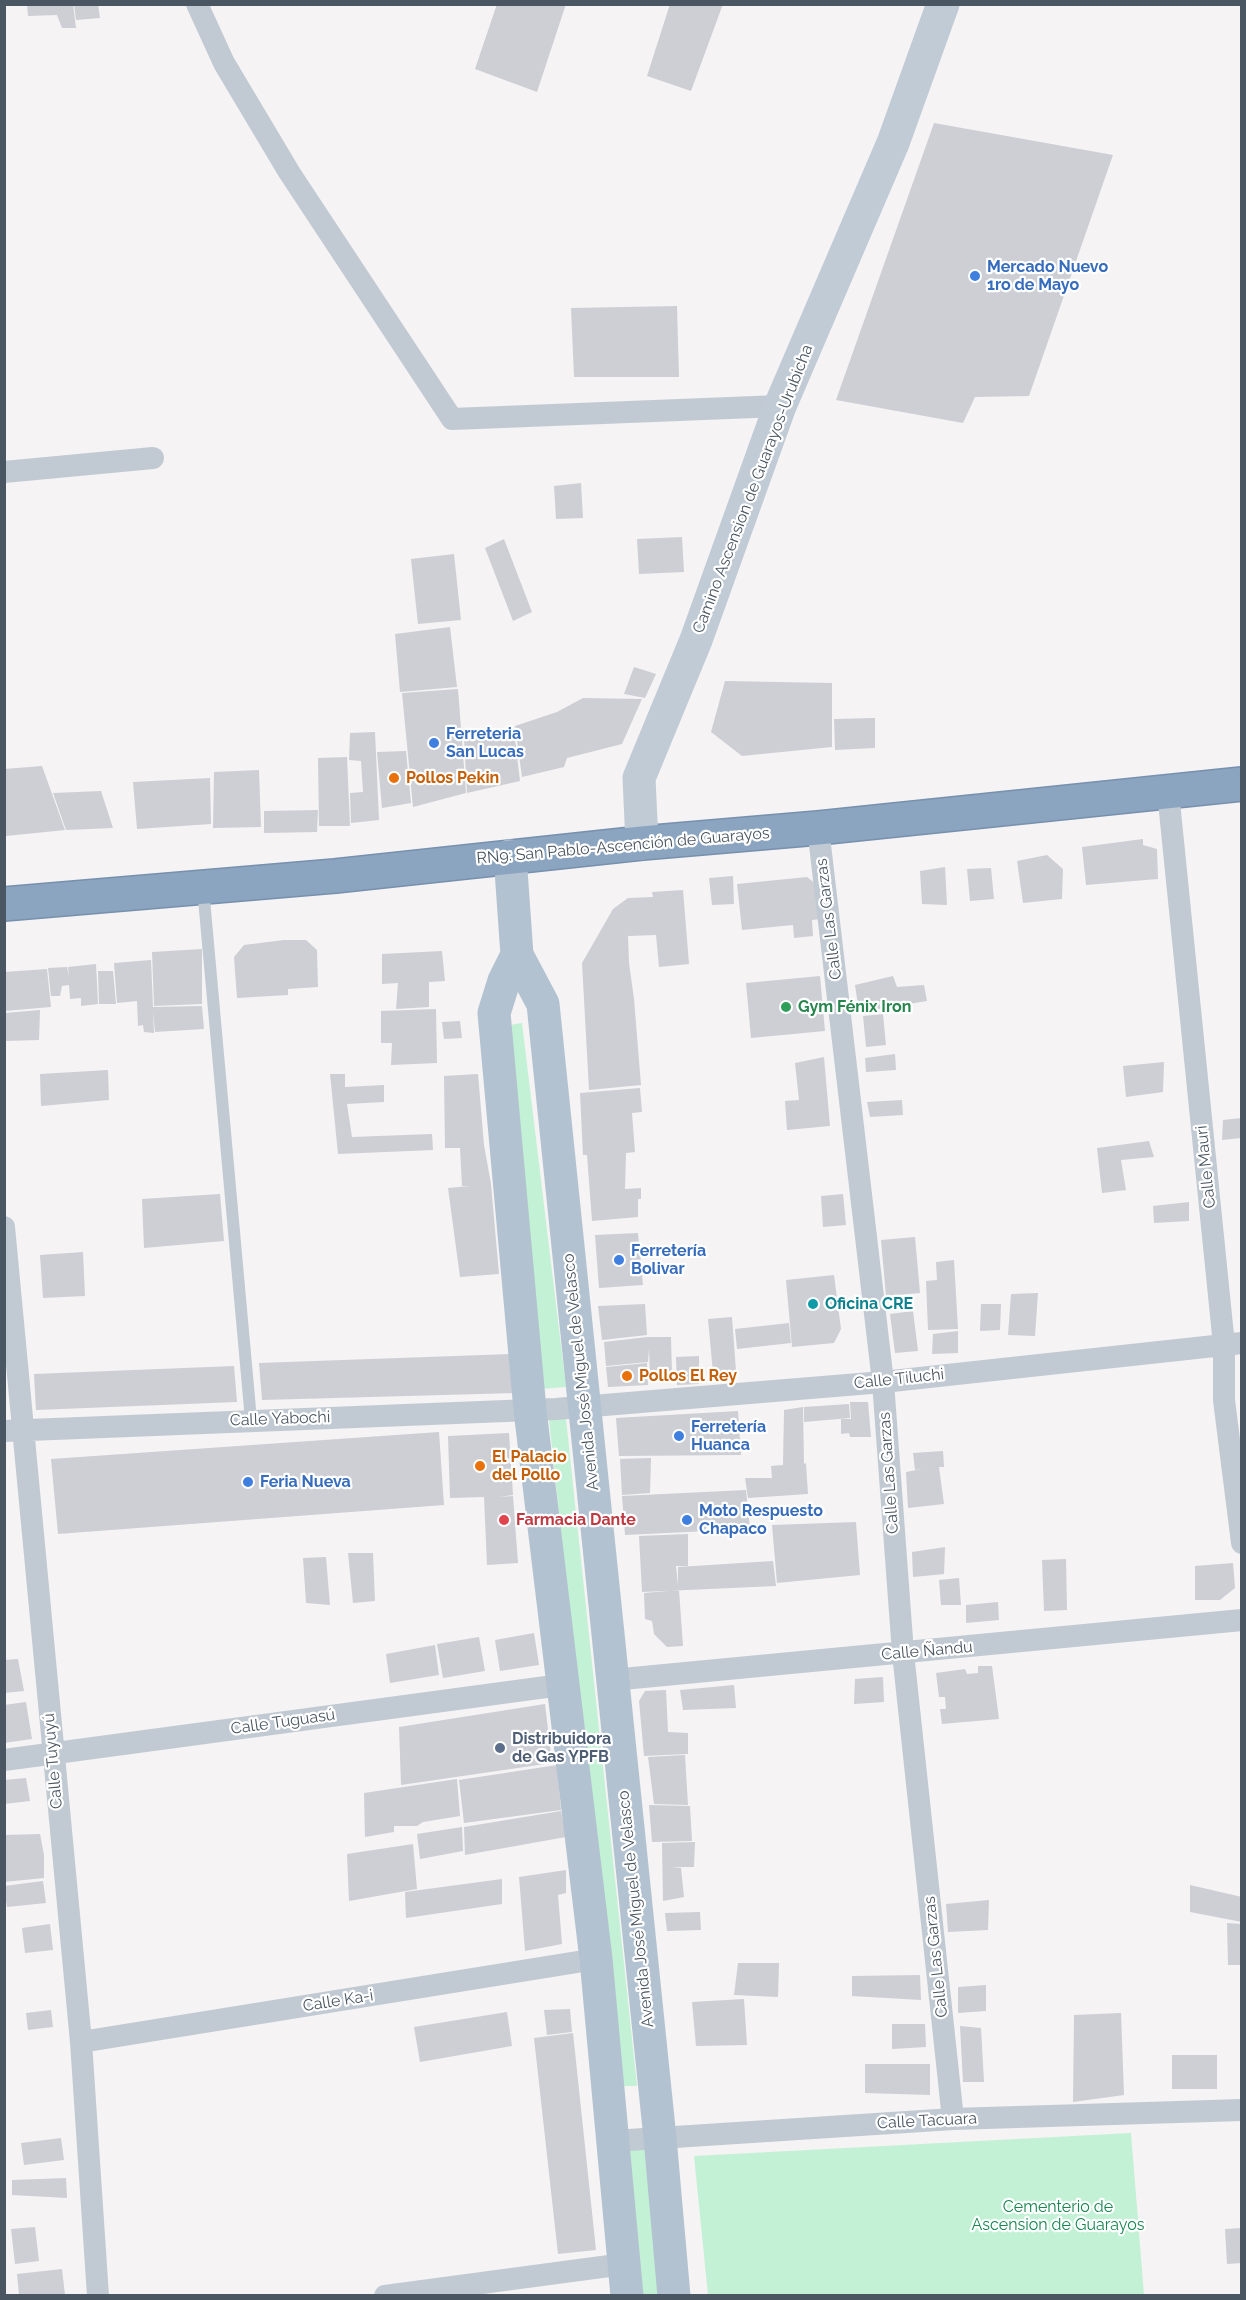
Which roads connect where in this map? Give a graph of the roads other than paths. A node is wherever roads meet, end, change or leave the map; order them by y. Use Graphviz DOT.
graph roads {
  1 [pos="197,4"];
  2 [pos="943,4"];
  3 [pos="780,406"];
  4 [pos="153,458"];
  5 [pos="4,472"];
  6 [pos="1242,784"];
  7 [pos="1168,792"];
  8 [pos="818,828"];
  9 [pos="642,843"];
  10 [pos="510,856"];
  11 [pos="203,887"];
  12 [pos="4,904"];
  13 [pos="517,955"];
  14 [pos="4,1227"];
  15 [pos="1233,1344"];
  16 [pos="883,1382"];
  17 [pos="557,1408"];
  18 [pos="251,1420"];
  19 [pos="14,1430"];
  20 [pos="1242,1543"];
  21 [pos="1242,1620"];
  22 [pos="903,1653"];
  23 [pos="612,1680"];
  24 [pos="561,1684"];
  25 [pos="52,1753"];
  26 [pos="4,1760"];
  27 [pos="596,1959"];
  28 [pos="81,2042"];
  29 [pos="1242,2110"];
  30 [pos="953,2119"];
  31 [pos="660,2138"];
  32 [pos="614,2141"];
  33 [pos="624,2264"];
  34 [pos="98,2295"];
  35 [pos="386,2295"];
  36 [pos="627,2295"];
  37 [pos="674,2295"];
  1 -- 3 [label="street"];
  2 -- 3 [label="main road, Camino Ascension de Guarayos-Urubicha"];
  3 -- 9 [label="main road, Camino Ascension de Guarayos-Urubicha"];
  4 -- 5 [label="street"];
  6 -- 7 [label="highway, RN9: San Pablo-Ascención de Guarayos"];
  7 -- 8 [label="highway, RN9: San Pablo-Ascención de Guarayos"];
  7 -- 15 [label="street, Calle Mauri"];
  8 -- 9 [label="highway, RN9: San Pablo-Ascención de Guarayos"];
  8 -- 16 [label="street, Calle Las Garzas"];
  9 -- 10 [label="highway, RN9: San Pablo-Ascención de Guarayos"];
  10 -- 11 [label="highway, RN9: San Pablo-Ascención de Guarayos"];
  10 -- 13 [label="main road, Avenida José Miguel de Velasco"];
  11 -- 12 [label="highway, RN9: San Pablo-Ascención de Guarayos"];
  11 -- 18 [label="lane"];
  13 -- 17 [label="main road, Avenida José Miguel de Velasco"];
  13 -- 17 [label="main road, Avenida José Miguel de Velasco"];
  14 -- 19 [label="street, Calle Tuyuyú"];
  15 -- 16 [label="street, Calle Tiluchi"];
  15 -- 20 [label="street, Calle Mauri"];
  16 -- 17 [label="street, Calle Tiluchi"];
  16 -- 22 [label="street, Calle Las Garzas"];
  17 -- 18 [label="street, Calle Yabochi"];
  17 -- 23 [label="main road, Avenida José Miguel de Velasco"];
  17 -- 24 [label="main road, Avenida José Miguel de Velasco"];
  18 -- 19 [label="street, Calle Yabochi"];
  19 -- 25 [label="street, Calle Tuyuyú"];
  21 -- 22 [label="street, Calle Ñandu"];
  22 -- 23 [label="street, Calle Ñandu"];
  22 -- 30 [label="street, Calle Las Garzas"];
  23 -- 31 [label="main road, Avenida José Miguel de Velasco"];
  24 -- 25 [label="street, Calle Tuguasú"];
  24 -- 27 [label="main road, Avenida José Miguel de Velasco"];
  25 -- 26 [label="street, Calle Tuguasú"];
  25 -- 28 [label="street, Calle Tuyuyú"];
  27 -- 28 [label="street, Calle Ka-i"];
  27 -- 32 [label="main road, Avenida José Miguel de Velasco"];
  28 -- 34 [label="street, Calle Tuyuyú"];
  29 -- 30 [label="street, Calle Tacuara"];
  30 -- 31 [label="street, Calle Tacuara"];
  31 -- 32 [label="street, Calle Tacuara"];
  31 -- 37 [label="main road, Avenida José Miguel de Velasco"];
  32 -- 33 [label="main road, Avenida José Miguel de Velasco"];
  33 -- 35 [label="street"];
  33 -- 36 [label="main road, Avenida José Miguel de Velasco"];
}
